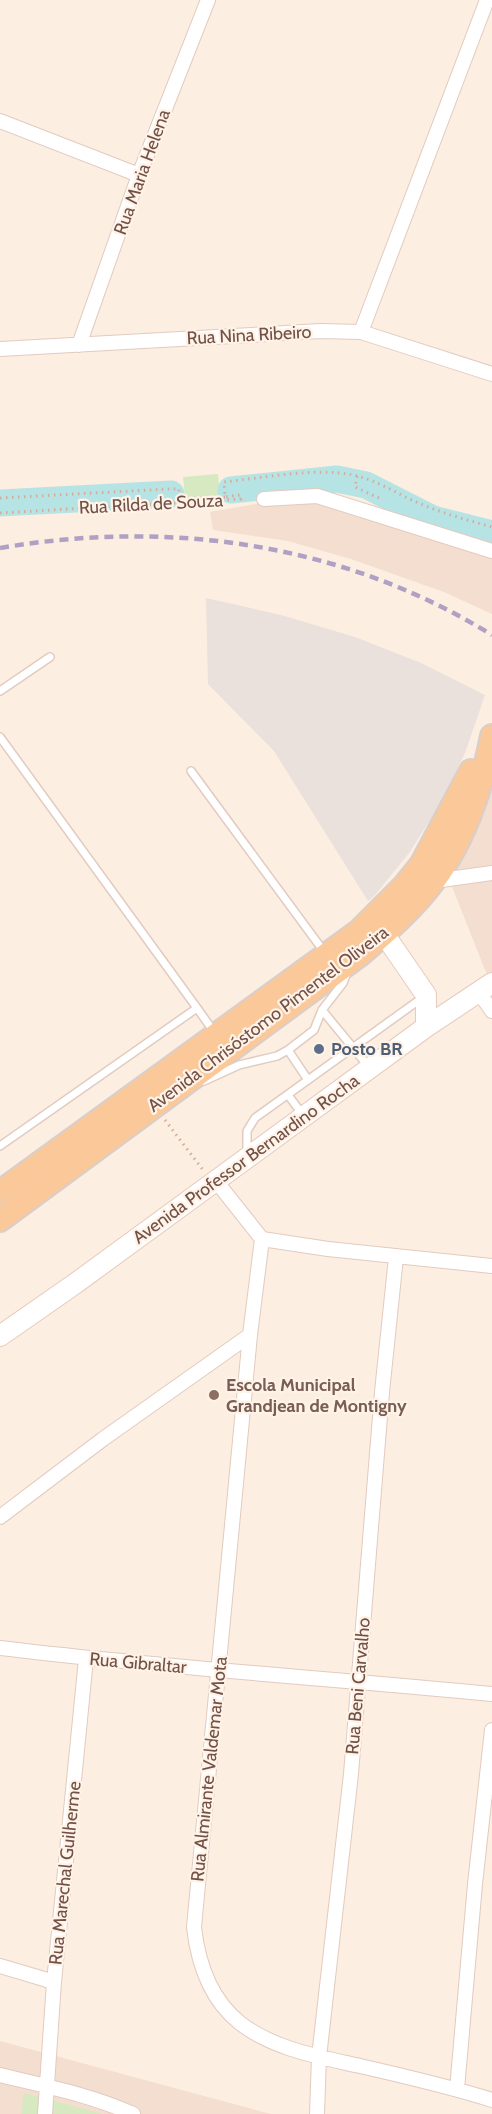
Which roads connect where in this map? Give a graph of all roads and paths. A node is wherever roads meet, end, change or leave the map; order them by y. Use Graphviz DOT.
graph roads {
  1 [pos="208,0"];
  2 [pos="487,0"];
  3 [pos="0,121"];
  4 [pos="139,175"];
  5 [pos="361,332"];
  6 [pos="80,345"];
  7 [pos="0,349"];
  8 [pos="492,374"];
  9 [pos="357,477"];
  10 [pos="355,487"];
  11 [pos="225,497"];
  12 [pos="0,498"];
  13 [pos="264,499"];
  14 [pos="0,513"];
  15 [pos="492,527"];
  16 [pos="492,550"];
  17 [pos="50,657"];
  18 [pos="0,691"];
  19 [pos="0,737"];
  20 [pos="492,737"];
  21 [pos="191,771"];
  22 [pos="492,873"];
  23 [pos="434,881"];
  24 [pos="359,931"];
  25 [pos="384,934"];
  26 [pos="327,955"];
  27 [pos="350,962"];
  28 [pos="485,987"];
  29 [pos="426,995"];
  30 [pos="460,1004"];
  31 [pos="196,1008"];
  32 [pos="322,1010"];
  33 [pos="492,1011"];
  34 [pos="426,1027"];
  35 [pos="216,1036"];
  36 [pos="355,1047"];
  37 [pos="288,1050"];
  38 [pos="370,1068"];
  39 [pos="308,1080"];
  40 [pos="186,1081"];
  41 [pos="288,1095"];
  42 [pos="154,1106"];
  43 [pos="304,1118"];
  44 [pos="0,1146"];
  45 [pos="247,1159"];
  46 [pos="215,1182"];
  47 [pos="0,1192"];
  48 [pos="0,1220"];
  49 [pos="262,1239"];
  50 [pos="396,1257"];
  51 [pos="492,1266"];
  52 [pos="0,1335"];
  53 [pos="250,1335"];
  54 [pos="0,1517"];
  55 [pos="0,1648"];
  56 [pos="86,1659"];
  57 [pos="219,1671"];
  58 [pos="358,1681"];
  59 [pos="492,1694"];
  60 [pos="492,1730"];
  61 [pos="0,1966"];
  62 [pos="54,1983"];
  63 [pos="319,2056"];
  64 [pos="0,2075"];
  65 [pos="48,2087"];
  66 [pos="457,2089"];
  67 [pos="492,2100"];
  68 [pos="45,2114"];
  69 [pos="133,2114"];
  70 [pos="317,2114"];
  1 -- 4 [label="street, Rua Maria Helena"];
  2 -- 5 [label="street"];
  3 -- 4 [label="street"];
  4 -- 6 [label="street, Rua Maria Helena"];
  5 -- 6 [label="street, Rua Nina Ribeiro"];
  5 -- 8 [label="street, Rua Nina Ribeiro"];
  6 -- 7 [label="street, Rua Nina Ribeiro"];
  9 -- 10 [label="path"];
  9 -- 11 [label="path, Rua Rilda de Souza"];
  9 -- 15 [label="path, Rua Rilda de Souza"];
  11 -- 12 [label="path"];
  11 -- 14 [label="path, Rua Rilda de Souza"];
  13 -- 16 [label="street"];
  17 -- 18 [label="lane"];
  19 -- 31 [label="lane"];
  20 -- 23 [label="main road, Avenida Chrisóstomo Pimentel Oliveira"];
  20 -- 24 [label="main road, Avenida Chrisóstomo Pimentel Oliveira"];
  21 -- 26 [label="lane"];
  22 -- 23 [label="street"];
  23 -- 25 [label="main road, Avenida Chrisóstomo Pimentel Oliveira"];
  24 -- 25 [label="main road"];
  24 -- 26 [label="main road, Avenida Chrisóstomo Pimentel Oliveira"];
  25 -- 27 [label="main road, Avenida Chrisóstomo Pimentel Oliveira"];
  25 -- 29 [label="main road"];
  26 -- 35 [label="main road, Avenida Chrisóstomo Pimentel Oliveira"];
  27 -- 32 [label="lane"];
  27 -- 40 [label="main road, Avenida Chrisóstomo Pimentel Oliveira"];
  28 -- 30 [label="main road, Avenida Professor Bernardino Rocha"];
  28 -- 33 [label="street"];
  29 -- 30 [label="main road"];
  29 -- 34 [label="main road"];
  29 -- 36 [label="lane"];
  30 -- 34 [label="main road, Avenida Professor Bernardino Rocha"];
  31 -- 35 [label="lane"];
  31 -- 44 [label="lane"];
  32 -- 36 [label="lane"];
  32 -- 37 [label="lane"];
  34 -- 38 [label="main road, Avenida Professor Bernardino Rocha"];
  35 -- 47 [label="main road, Avenida Chrisóstomo Pimentel Oliveira"];
  36 -- 38 [label="lane"];
  36 -- 39 [label="lane"];
  37 -- 39 [label="lane"];
  37 -- 40 [label="lane"];
  38 -- 43 [label="main road, Avenida Professor Bernardino Rocha"];
  39 -- 41 [label="lane"];
  40 -- 42 [label="main road, Avenida Chrisóstomo Pimentel Oliveira"];
  41 -- 43 [label="lane"];
  41 -- 45 [label="lane"];
  42 -- 46 [label="path"];
  42 -- 48 [label="main road, Avenida Chrisóstomo Pimentel Oliveira"];
  43 -- 45 [label="main road, Avenida Professor Bernardino Rocha"];
  45 -- 46 [label="main road, Avenida Professor Bernardino Rocha"];
  46 -- 49 [label="street"];
  46 -- 52 [label="main road, Avenida Professor Bernardino Rocha"];
  49 -- 50 [label="street"];
  49 -- 53 [label="street, Rua Almirante Valdemar Mota"];
  50 -- 51 [label="street"];
  50 -- 58 [label="street, Rua Beni Carvalho"];
  53 -- 54 [label="street"];
  53 -- 57 [label="street, Rua Almirante Valdemar Mota"];
  55 -- 56 [label="street, Rua Gibraltar"];
  56 -- 57 [label="street, Rua Gibraltar"];
  56 -- 62 [label="street, Rua Marechal Guilherme"];
  57 -- 58 [label="street, Rua Gibraltar"];
  57 -- 63 [label="street, Rua Almirante Valdemar Mota"];
  58 -- 59 [label="street, Rua Gibraltar"];
  58 -- 63 [label="street, Rua Beni Carvalho"];
  60 -- 66 [label="street"];
  61 -- 62 [label="street"];
  62 -- 65 [label="street, Rua Marechal Guilherme"];
  63 -- 66 [label="street, Rua Almirante Valdemar Mota"];
  63 -- 70 [label="street, Rua Beni Carvalho"];
  64 -- 65 [label="street"];
  65 -- 68 [label="street, Rua Marechal Guilherme"];
  65 -- 69 [label="street"];
  66 -- 67 [label="street, Rua Almirante Valdemar Mota"];
}
